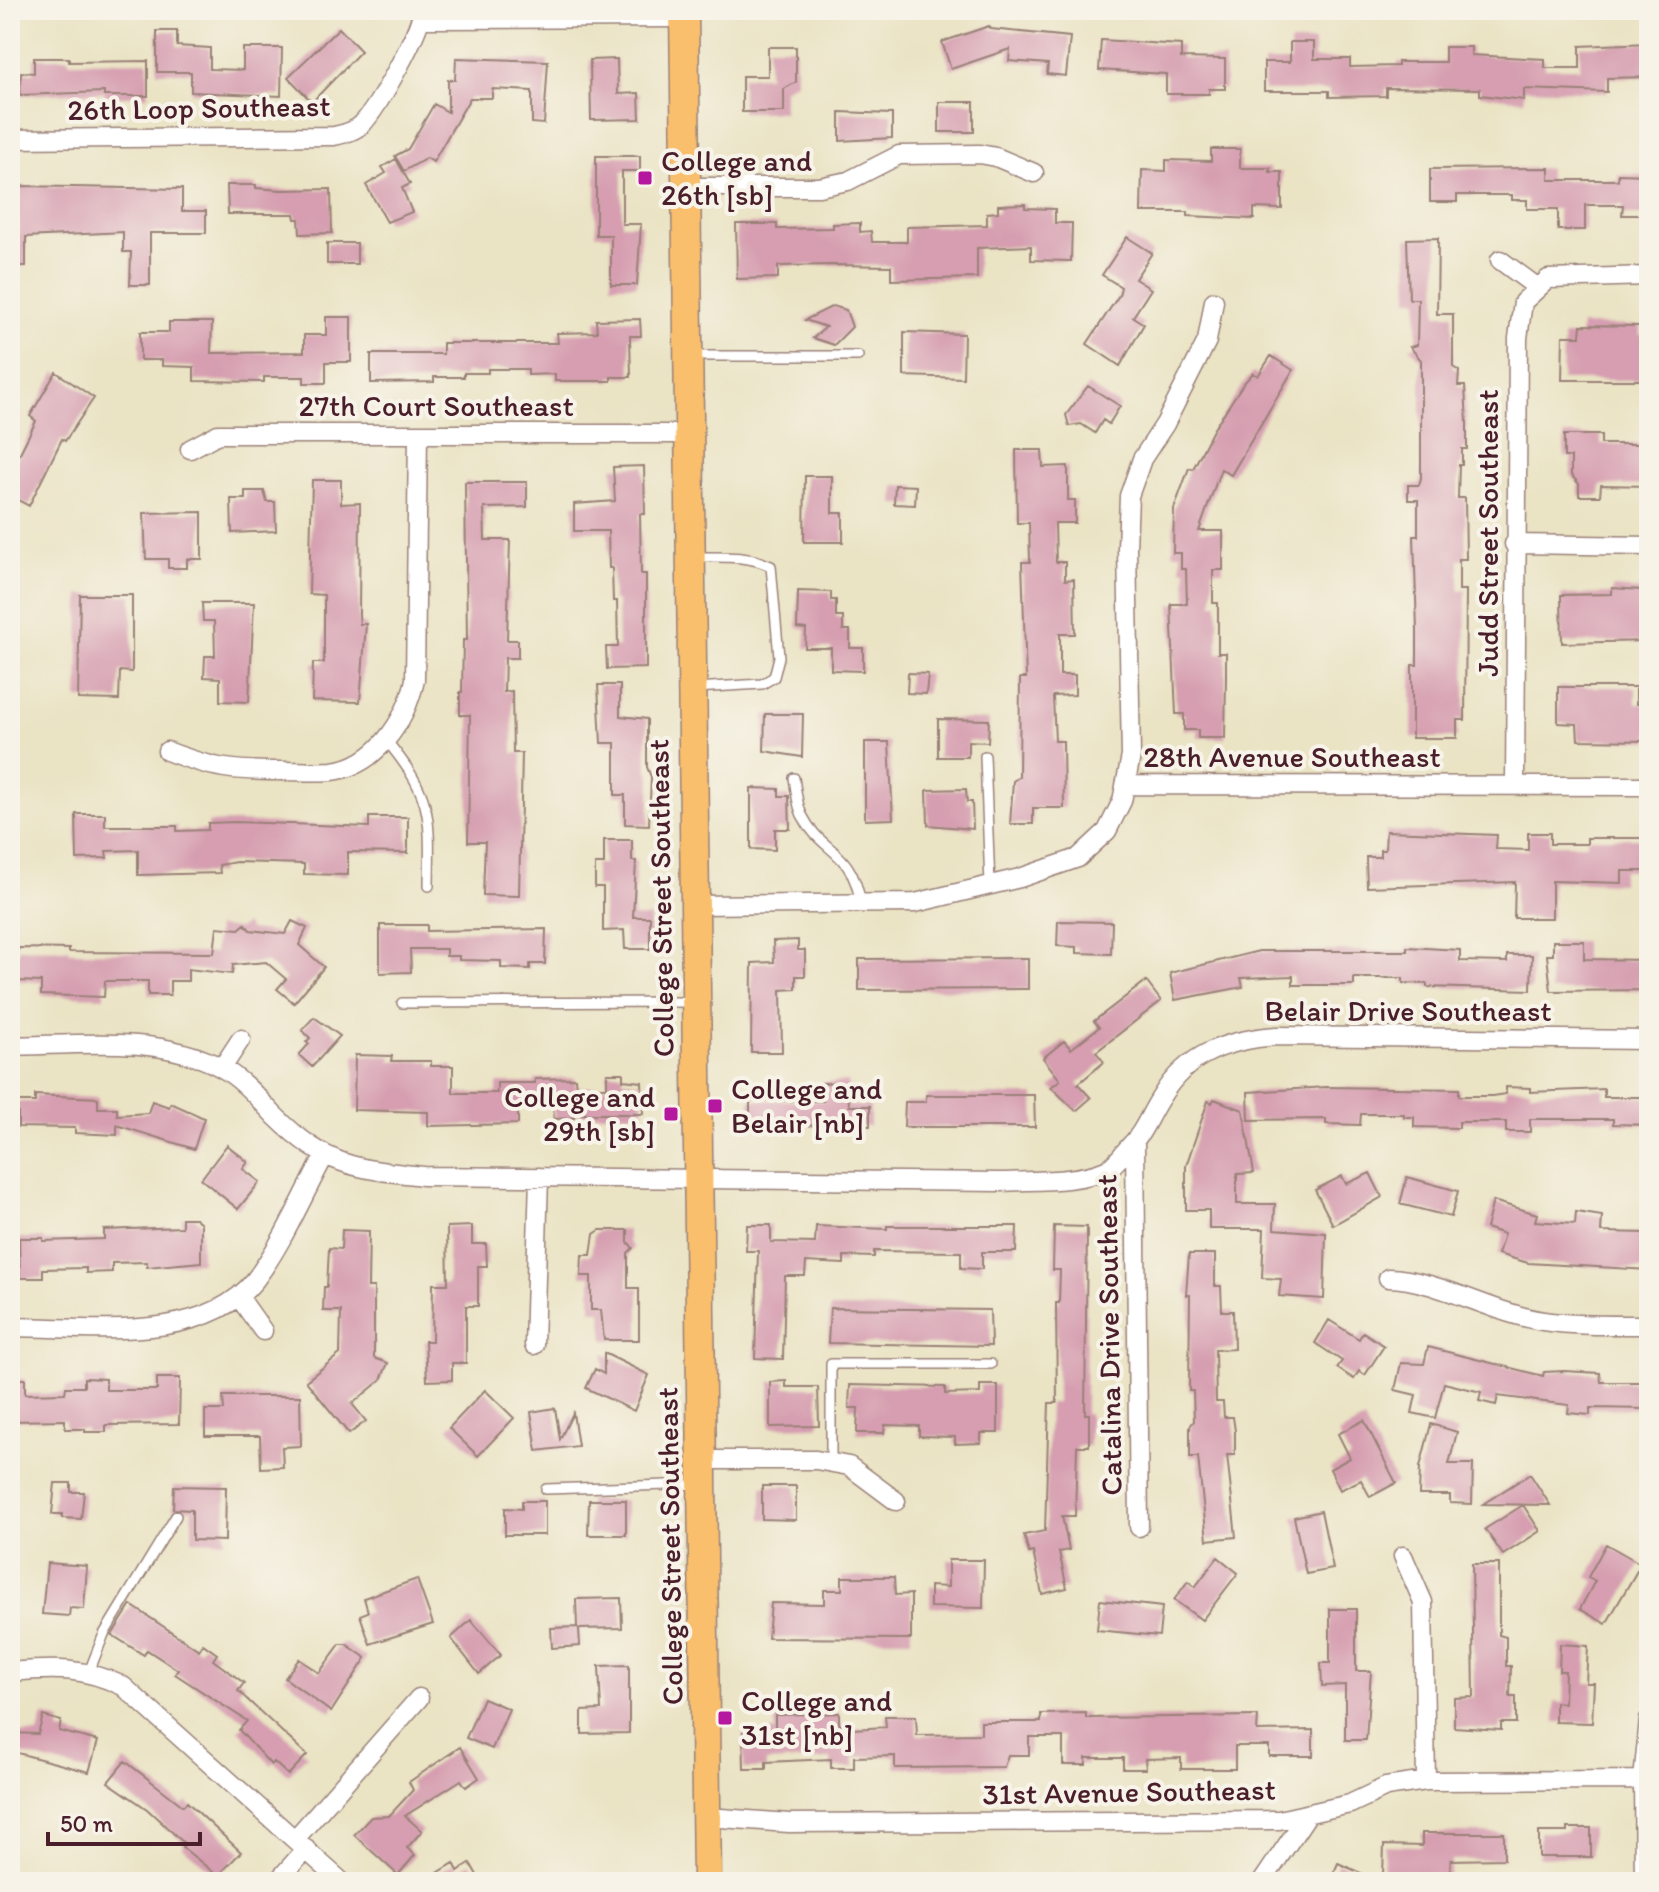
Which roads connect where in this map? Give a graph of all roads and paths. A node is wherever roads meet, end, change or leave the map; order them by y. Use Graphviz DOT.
graph roads {
  1 [pos="422,14"];
  2 [pos="684,14"];
  3 [pos="10,139"];
  4 [pos="1034,173"];
  5 [pos="685,187"];
  6 [pos="1500,260"];
  7 [pos="1649,276"];
  8 [pos="1538,288"];
  9 [pos="1214,301"];
  10 [pos="686,356"];
  11 [pos="858,356"];
  12 [pos="418,434"];
  13 [pos="687,434"];
  14 [pos="190,449"];
  15 [pos="1514,544"];
  16 [pos="1649,546"];
  17 [pos="689,557"];
  18 [pos="692,688"];
  19 [pos="386,740"];
  20 [pos="167,751"];
  21 [pos="985,756"];
  22 [pos="794,778"];
  23 [pos="1126,785"];
  24 [pos="1515,785"];
  25 [pos="1649,786"];
  26 [pos="990,885"];
  27 [pos="429,886"];
  28 [pos="861,904"];
  29 [pos="696,905"];
  30 [pos="696,1002"];
  31 [pos="402,1003"];
  32 [pos="241,1039"];
  33 [pos="1649,1040"];
  34 [pos="10,1046"];
  35 [pos="222,1068"];
  36 [pos="1135,1142"];
  37 [pos="324,1157"];
  38 [pos="539,1177"];
  39 [pos="699,1179"];
  40 [pos="1388,1278"];
  41 [pos="239,1297"];
  42 [pos="1649,1325"];
  43 [pos="10,1327"];
  44 [pos="263,1331"];
  45 [pos="534,1345"];
  46 [pos="991,1364"];
  47 [pos="831,1463"];
  48 [pos="703,1472"];
  49 [pos="546,1489"];
  50 [pos="896,1501"];
  51 [pos="176,1516"];
  52 [pos="1139,1527"];
  53 [pos="1403,1556"];
  54 [pos="10,1672"];
  55 [pos="89,1672"];
  56 [pos="419,1698"];
  57 [pos="1649,1719"];
  58 [pos="1643,1780"];
  59 [pos="1426,1781"];
  60 [pos="1308,1814"];
  61 [pos="707,1817"];
  62 [pos="300,1844"];
  63 [pos="277,1882"];
  64 [pos="342,1882"];
  65 [pos="707,1882"];
  66 [pos="1262,1882"];
  67 [pos="1644,1882"];
  1 -- 2 [label="street"];
  1 -- 3 [label="street, 26th Loop Southeast"];
  2 -- 5 [label="main road, College Street Southeast"];
  4 -- 5 [label="street"];
  5 -- 10 [label="main road, College Street Southeast"];
  6 -- 8 [label="street"];
  7 -- 8 [label="street"];
  8 -- 15 [label="street, Judd Street Southeast"];
  9 -- 23 [label="street"];
  10 -- 11 [label="lane"];
  10 -- 13 [label="main road, College Street Southeast"];
  12 -- 13 [label="street, 27th Court Southeast"];
  12 -- 14 [label="street, 27th Court Southeast"];
  12 -- 19 [label="street"];
  13 -- 17 [label="main road, College Street Southeast"];
  15 -- 16 [label="street"];
  15 -- 24 [label="street, Judd Street Southeast"];
  17 -- 18 [label="main road, College Street Southeast"];
  17 -- 18 [label="lane"];
  18 -- 29 [label="main road, College Street Southeast"];
  19 -- 20 [label="street"];
  19 -- 27 [label="lane"];
  21 -- 26 [label="lane"];
  22 -- 28 [label="lane"];
  23 -- 24 [label="street, 28th Avenue Southeast"];
  23 -- 26 [label="street, 28th Avenue Southeast"];
  24 -- 25 [label="street, 28th Avenue Southeast"];
  26 -- 28 [label="street, 28th Avenue Southeast"];
  28 -- 29 [label="street, 28th Avenue Southeast"];
  29 -- 30 [label="main road, College Street Southeast"];
  30 -- 31 [label="lane"];
  30 -- 39 [label="main road, College Street Southeast"];
  32 -- 35 [label="street"];
  33 -- 36 [label="street, Belair Drive Southeast"];
  34 -- 35 [label="street"];
  35 -- 37 [label="street"];
  36 -- 39 [label="street, Belair Drive Southeast"];
  36 -- 52 [label="street, Catalina Drive Southeast"];
  37 -- 38 [label="street, Belair Drive Southeast"];
  37 -- 41 [label="street"];
  38 -- 39 [label="street, Belair Drive Southeast"];
  38 -- 45 [label="street"];
  39 -- 48 [label="main road, College Street Southeast"];
  40 -- 42 [label="street"];
  41 -- 43 [label="street"];
  41 -- 44 [label="street"];
  46 -- 47 [label="lane"];
  47 -- 48 [label="street"];
  47 -- 50 [label="street"];
  48 -- 49 [label="lane"];
  48 -- 61 [label="main road, College Street Southeast"];
  51 -- 55 [label="lane"];
  53 -- 59 [label="street"];
  54 -- 55 [label="street"];
  55 -- 62 [label="street"];
  56 -- 62 [label="street"];
  57 -- 58 [label="street"];
  58 -- 59 [label="street, 31st Avenue Southeast"];
  58 -- 67 [label="street"];
  59 -- 60 [label="street, 31st Avenue Southeast"];
  60 -- 61 [label="street, 31st Avenue Southeast"];
  60 -- 66 [label="street"];
  61 -- 65 [label="main road, College Street Southeast"];
  62 -- 63 [label="street"];
  62 -- 64 [label="street"];
}
